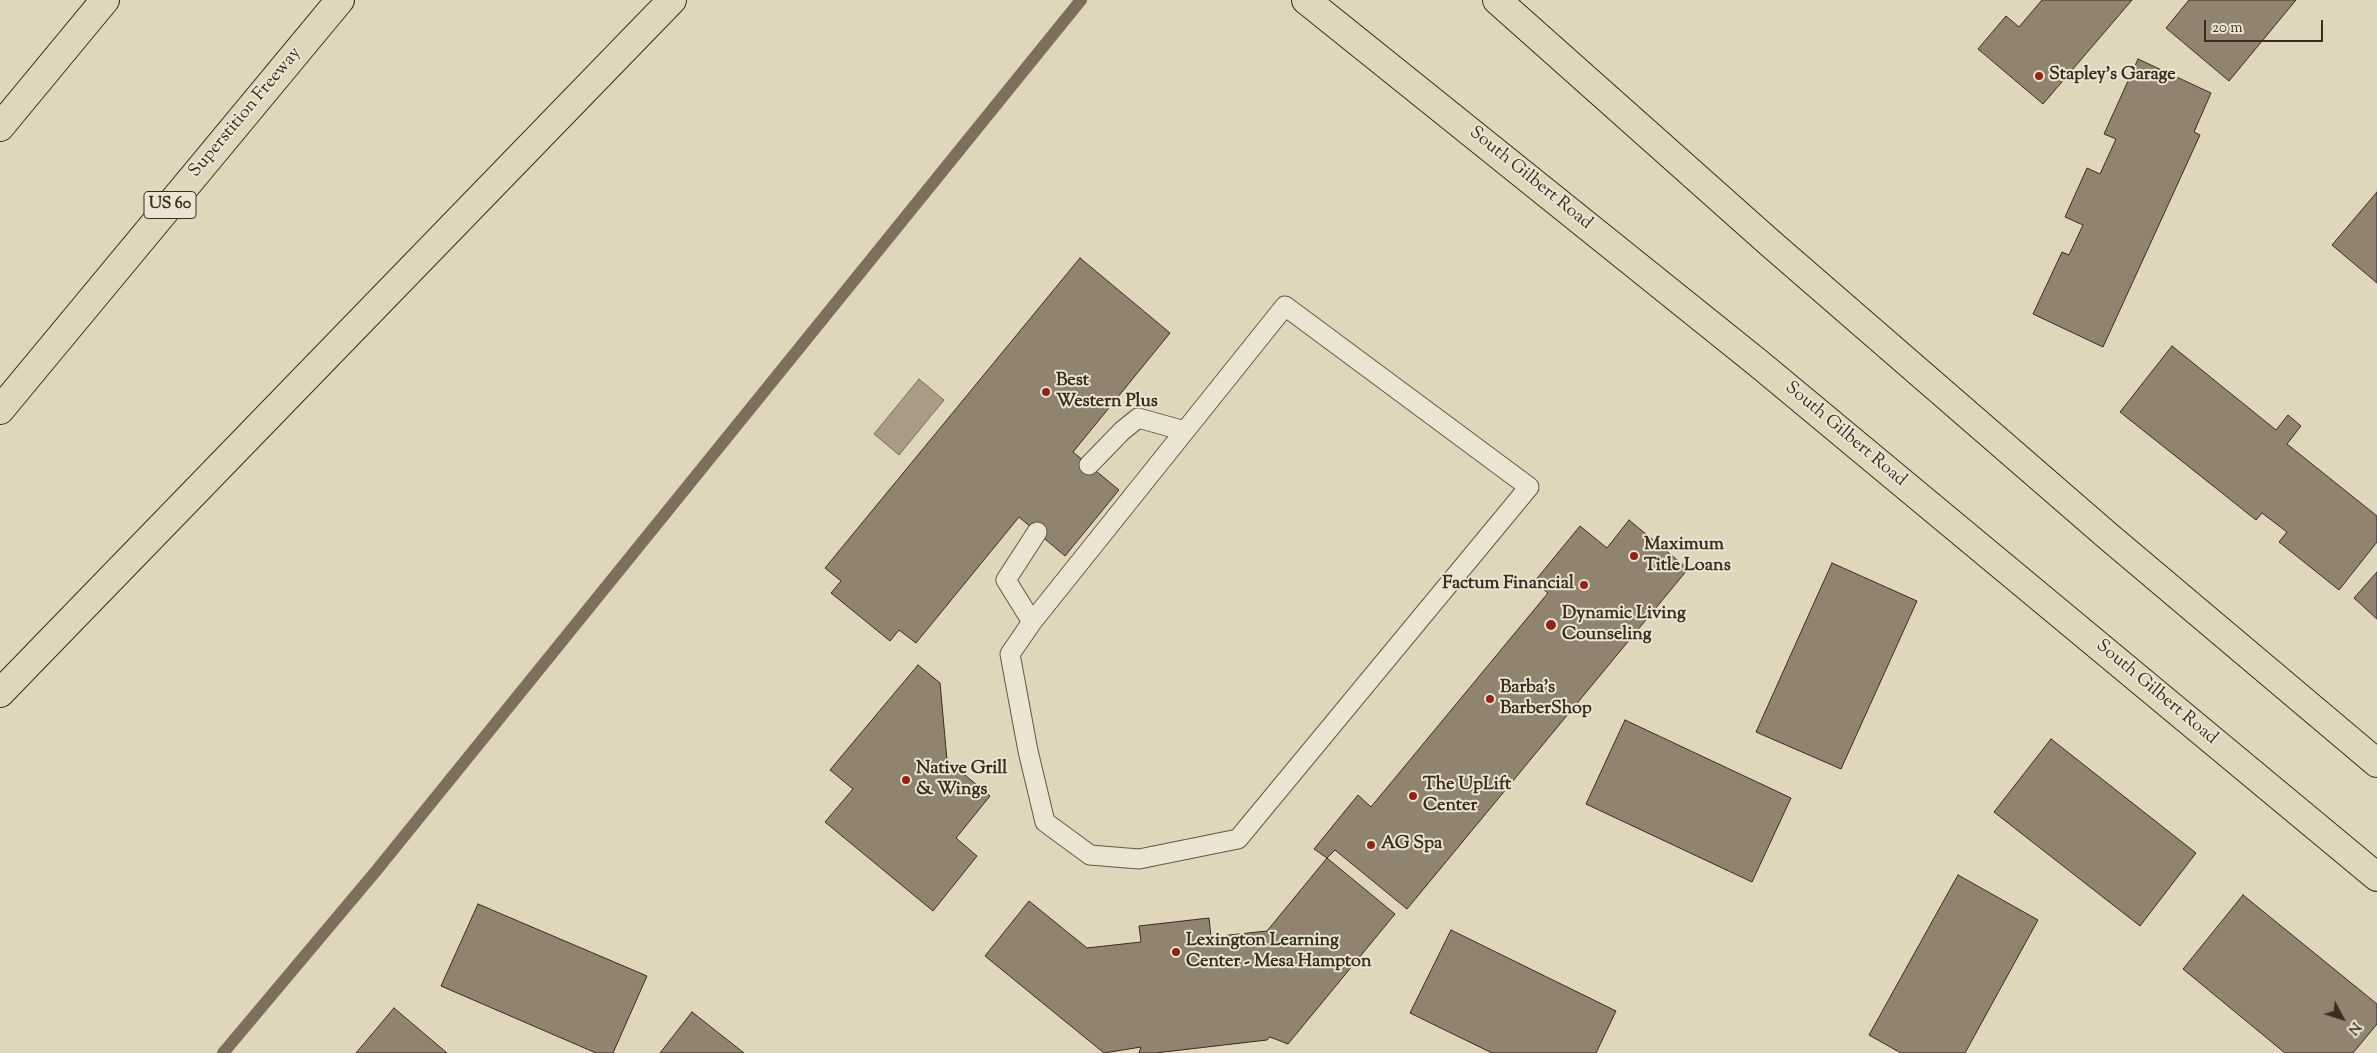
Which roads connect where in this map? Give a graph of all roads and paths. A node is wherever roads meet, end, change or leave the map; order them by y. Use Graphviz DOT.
graph roads {
  1 [pos="105,0"];
  2 [pos="340,0"];
  3 [pos="672,0"];
  4 [pos="1306,0"];
  5 [pos="1498,0"];
  6 [pos="0,127"];
  7 [pos="0,410"];
  8 [pos="1185,431"];
  9 [pos="1090,465"];
  10 [pos="1037,532"];
  11 [pos="1032,622"];
  12 [pos="0,692"];
  13 [pos="2377,763"];
  14 [pos="2377,877"];
  1 -- 6 [label="main road"];
  2 -- 7 [label="main road, Superstition Freeway / US 60"];
  3 -- 12 [label="main road"];
  4 -- 14 [label="main road, South Gilbert Road"];
  5 -- 13 [label="main road"];
  8 -- 9 [label="lane"];
  8 -- 11 [label="lane"];
  8 -- 11 [label="lane"];
  10 -- 11 [label="lane"];
}
